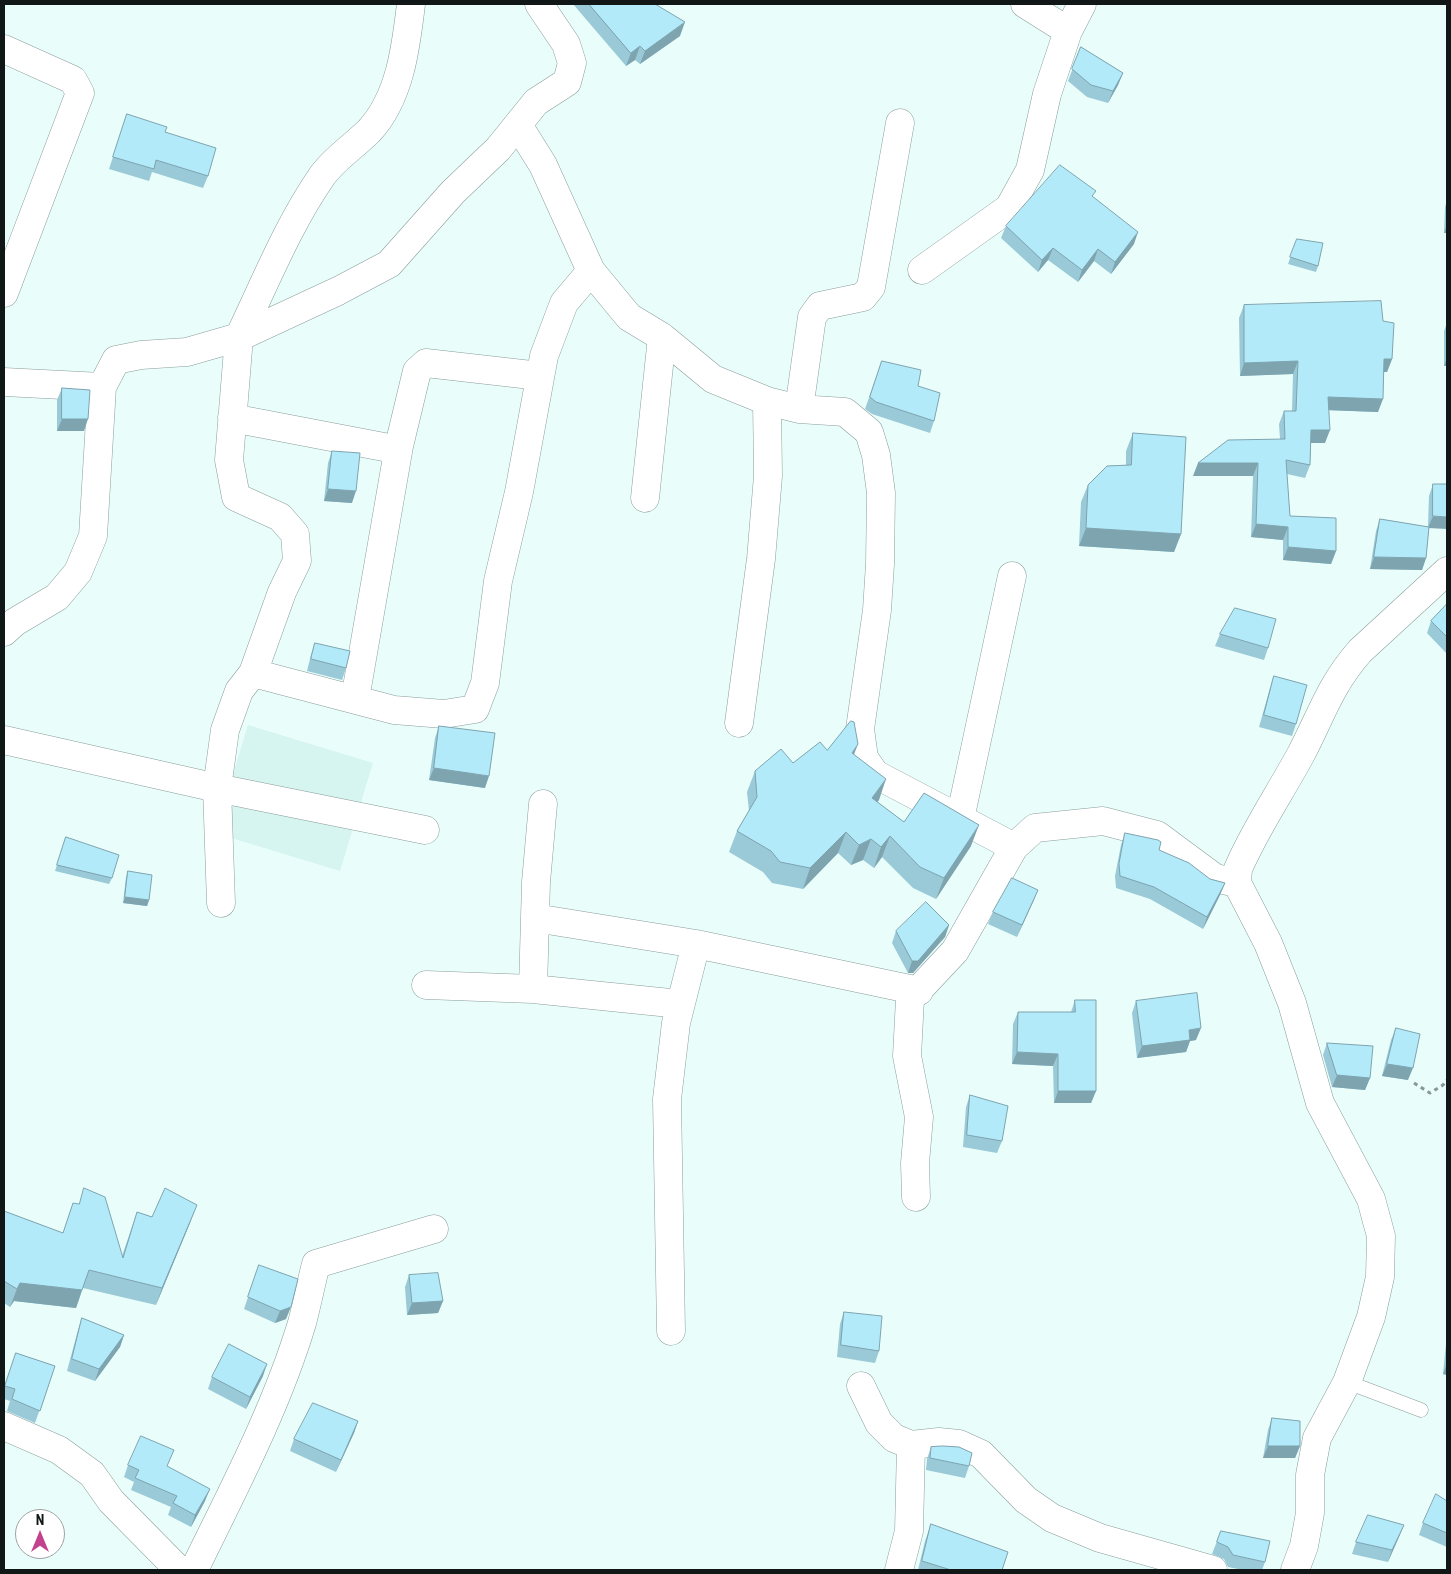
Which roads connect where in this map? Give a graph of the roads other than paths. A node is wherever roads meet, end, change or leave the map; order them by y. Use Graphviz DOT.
graph roads {
  1 [pos="411,4"];
  2 [pos="539,4"];
  3 [pos="1025,4"];
  4 [pos="1082,4"];
  5 [pos="1068,31"];
  6 [pos="4,49"];
  7 [pos="900,123"];
  8 [pos="518,125"];
  9 [pos="922,270"];
  10 [pos="591,271"];
  11 [pos="4,293"];
  12 [pos="239,337"];
  13 [pos="662,337"];
  14 [pos="540,376"];
  15 [pos="4,382"];
  16 [pos="102,388"];
  17 [pos="767,402"];
  18 [pos="799,409"];
  19 [pos="232,418"];
  20 [pos="399,446"];
  21 [pos="645,498"];
  22 [pos="1447,571"];
  23 [pos="1012,576"];
  24 [pos="4,632"];
  25 [pos="253,674"];
  26 [pos="355,699"];
  27 [pos="739,723"];
  28 [pos="4,740"];
  29 [pos="217,788"];
  30 [pos="543,804"];
  31 [pos="960,819"];
  32 [pos="425,830"];
  33 [pos="1014,848"];
  34 [pos="1237,883"];
  35 [pos="221,903"];
  36 [pos="535,918"];
  37 [pos="696,944"];
  38 [pos="426,985"];
  39 [pos="533,989"];
  40 [pos="919,990"];
  41 [pos="680,1004"];
  42 [pos="916,1197"];
  43 [pos="434,1230"];
  44 [pos="671,1331"];
  45 [pos="1347,1382"];
  46 [pos="861,1386"];
  47 [pos="1421,1410"];
  48 [pos="4,1426"];
  49 [pos="911,1446"];
  50 [pos="179,1570"];
  51 [pos="194,1570"];
  52 [pos="899,1570"];
  53 [pos="1213,1570"];
  54 [pos="1295,1570"];
  1 -- 12 [label="street"];
  2 -- 8 [label="street"];
  3 -- 5 [label="street"];
  4 -- 5 [label="street"];
  5 -- 9 [label="street"];
  6 -- 11 [label="street"];
  7 -- 18 [label="street"];
  8 -- 10 [label="street"];
  8 -- 12 [label="street"];
  10 -- 13 [label="street"];
  10 -- 14 [label="street"];
  12 -- 16 [label="street"];
  12 -- 19 [label="street"];
  13 -- 17 [label="street"];
  13 -- 21 [label="street"];
  14 -- 20 [label="street"];
  14 -- 26 [label="street"];
  15 -- 16 [label="street"];
  16 -- 24 [label="street"];
  17 -- 18 [label="street"];
  17 -- 27 [label="street"];
  18 -- 31 [label="street"];
  19 -- 20 [label="street"];
  19 -- 25 [label="street"];
  20 -- 26 [label="street"];
  22 -- 34 [label="street"];
  23 -- 31 [label="street"];
  25 -- 26 [label="street"];
  25 -- 29 [label="street"];
  28 -- 29 [label="street"];
  29 -- 32 [label="street"];
  29 -- 35 [label="street"];
  30 -- 36 [label="street"];
  31 -- 33 [label="street"];
  33 -- 34 [label="street"];
  33 -- 40 [label="street"];
  34 -- 45 [label="street"];
  36 -- 37 [label="street"];
  36 -- 39 [label="street"];
  37 -- 40 [label="street"];
  37 -- 41 [label="street"];
  38 -- 39 [label="street"];
  39 -- 41 [label="street"];
  40 -- 42 [label="street"];
  41 -- 44 [label="street"];
  43 -- 51 [label="street"];
  45 -- 47 [label="lane"];
  45 -- 54 [label="street"];
  46 -- 49 [label="street"];
  48 -- 50 [label="street"];
  49 -- 52 [label="street"];
  49 -- 53 [label="street"];
}
